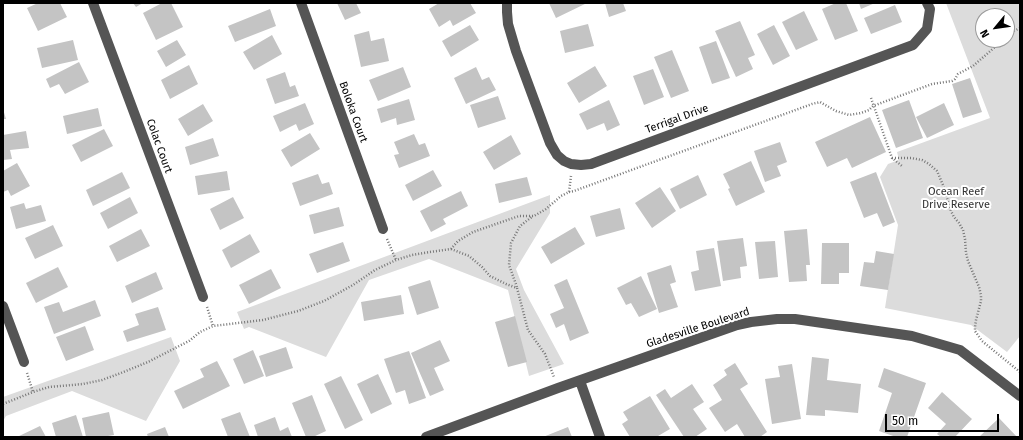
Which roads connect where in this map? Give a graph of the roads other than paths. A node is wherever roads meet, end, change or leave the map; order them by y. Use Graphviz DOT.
graph roads {
  1 [pos="93,3"];
  2 [pos="301,3"];
  3 [pos="507,3"];
  4 [pos="927,3"];
  5 [pos="384,229"];
  6 [pos="203,297"];
  7 [pos="3,306"];
  8 [pos="24,362"];
  9 [pos="580,381"];
  10 [pos="1020,396"];
  11 [pos="426,437"];
  12 [pos="600,437"];
  1 -- 6 [label="street, Colac Court"];
  2 -- 5 [label="street, Boloka Court"];
  3 -- 4 [label="street, Terrigal Drive"];
  7 -- 8 [label="street"];
  9 -- 10 [label="street, Gladesville Boulevard"];
  9 -- 11 [label="street, Gladesville Boulevard"];
  9 -- 12 [label="street"];
}
